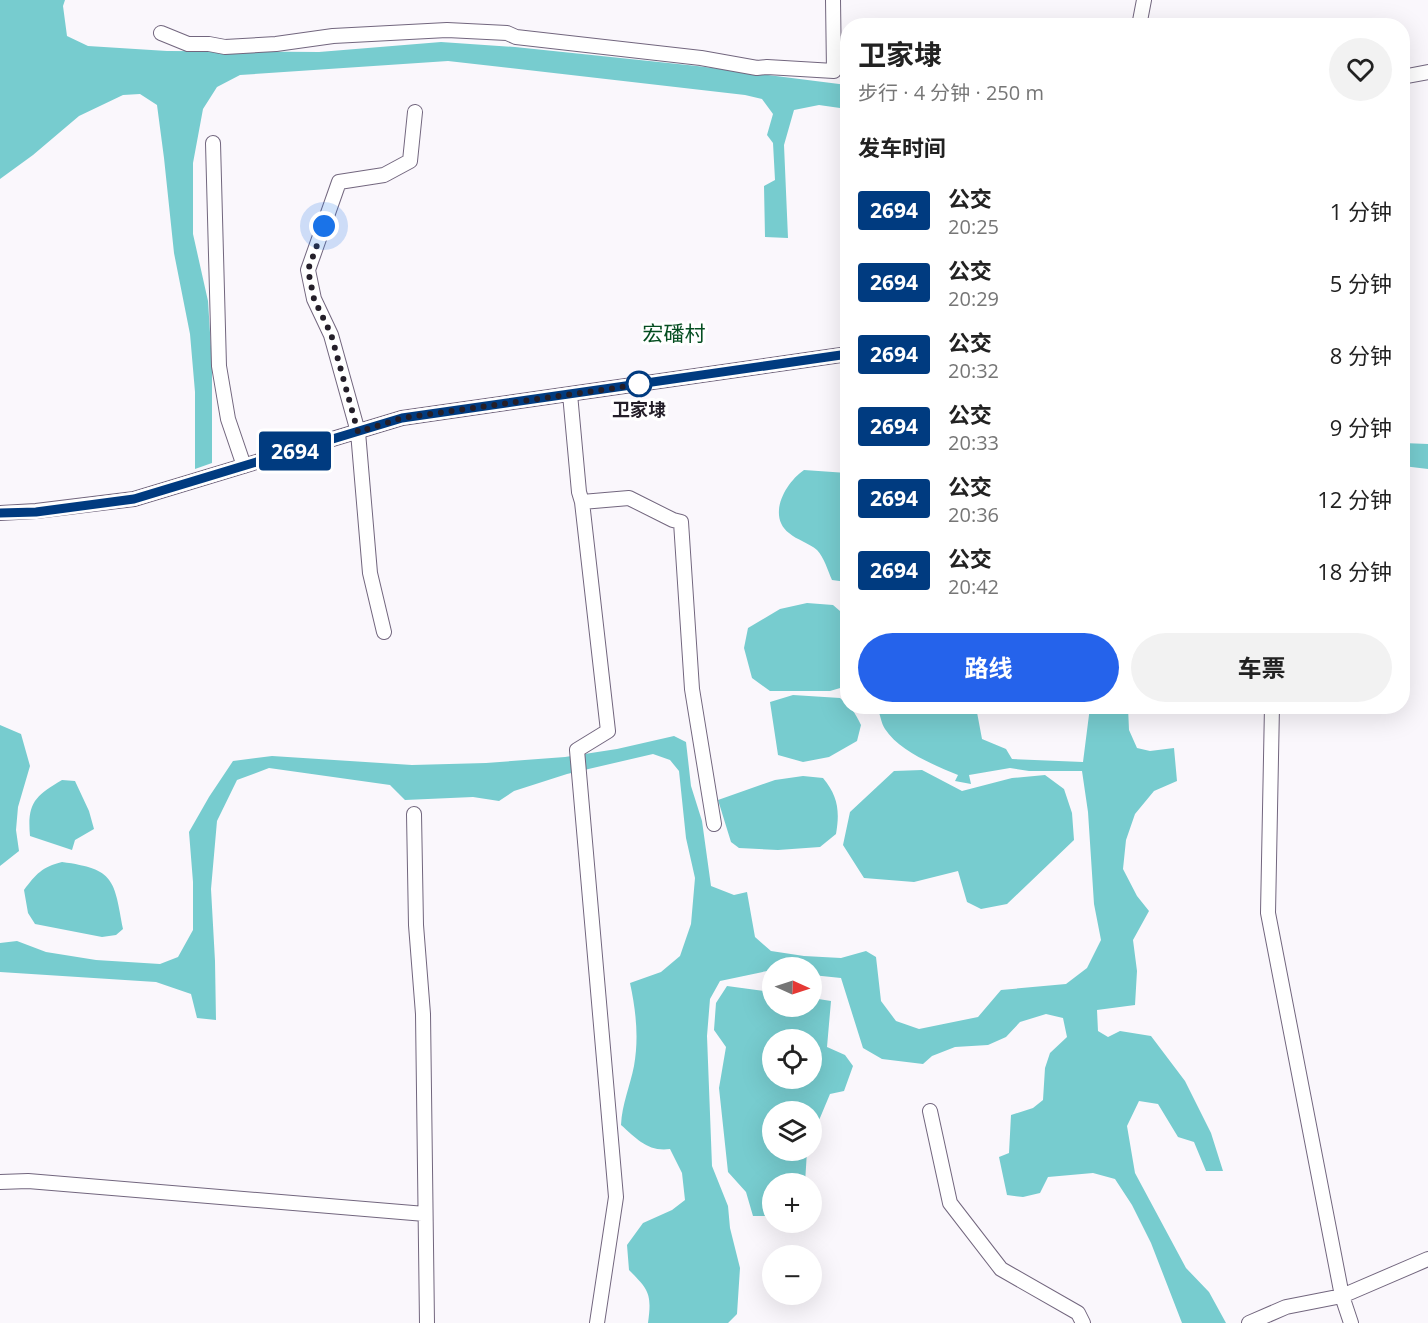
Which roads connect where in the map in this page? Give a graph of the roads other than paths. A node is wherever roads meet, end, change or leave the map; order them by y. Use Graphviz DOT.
graph roads {
  1 [pos="833,0"];
  2 [pos="1144,0"];
  3 [pos="1141,18"];
  4 [pos="161,33"];
  5 [pos="840,63"];
  6 [pos="840,72"];
  7 [pos="1428,72"];
  8 [pos="1410,75"];
  9 [pos="415,112"];
  10 [pos="213,143"];
  11 [pos="840,355"];
  12 [pos="570,394"];
  13 [pos="358,432"];
  14 [pos="244,466"];
  15 [pos="582,502"];
  16 [pos="0,513"];
  17 [pos="384,632"];
  18 [pos="1272,714"];
  19 [pos="414,814"];
  20 [pos="714,824"];
  21 [pos="930,1111"];
  22 [pos="0,1182"];
  23 [pos="425,1214"];
  24 [pos="1428,1259"];
  25 [pos="1342,1296"];
  26 [pos="427,1323"];
  27 [pos="597,1323"];
  28 [pos="1083,1323"];
  29 [pos="1250,1323"];
  30 [pos="1350,1323"];
  1 -- 5 [label="street"];
  2 -- 3 [label="street"];
  4 -- 6 [label="street"];
  7 -- 8 [label="street"];
  9 -- 13 [label="street"];
  10 -- 14 [label="street"];
  11 -- 12 [label="street"];
  12 -- 13 [label="street"];
  12 -- 15 [label="street"];
  13 -- 14 [label="street"];
  13 -- 17 [label="street"];
  14 -- 16 [label="street"];
  15 -- 20 [label="street"];
  15 -- 27 [label="street"];
  18 -- 25 [label="street"];
  19 -- 23 [label="street"];
  21 -- 28 [label="street"];
  22 -- 23 [label="street"];
  23 -- 26 [label="street"];
  24 -- 25 [label="street"];
  25 -- 29 [label="street"];
  25 -- 30 [label="street"];
}
